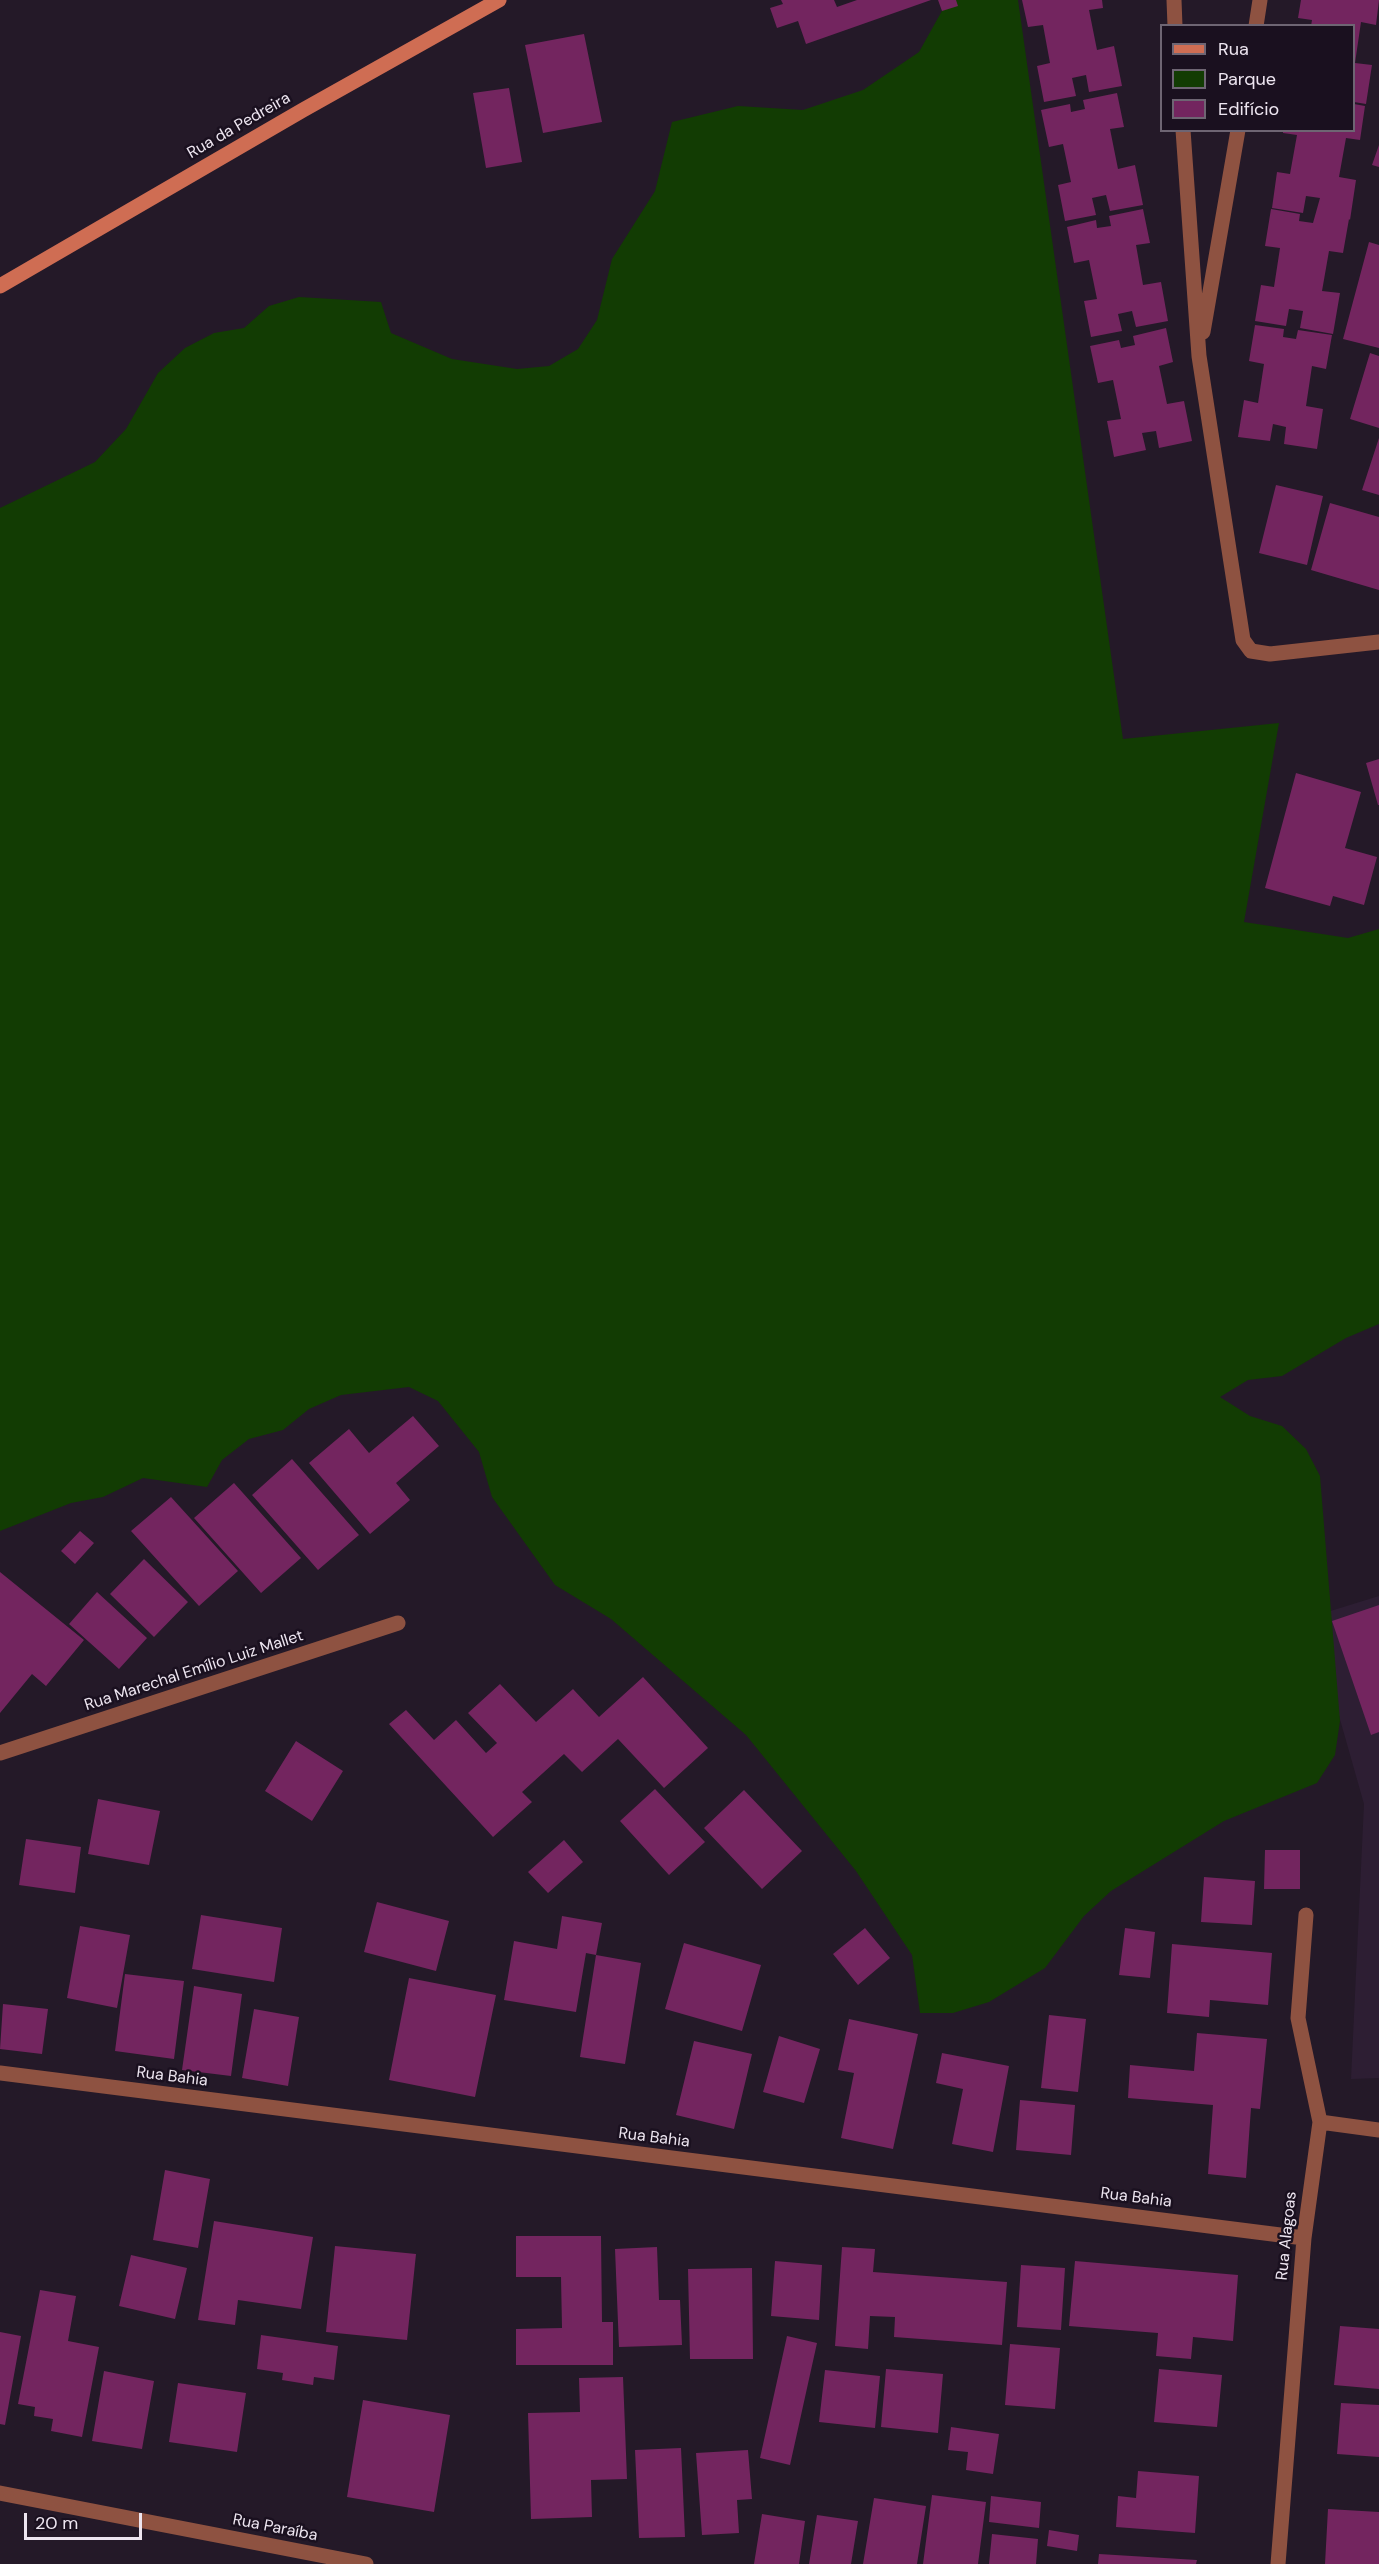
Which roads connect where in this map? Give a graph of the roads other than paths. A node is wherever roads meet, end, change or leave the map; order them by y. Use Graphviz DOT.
graph roads {
  1 [pos="499,0"];
  2 [pos="1174,0"];
  3 [pos="1260,0"];
  4 [pos="1176,24"];
  5 [pos="1256,24"];
  6 [pos="1183,132"];
  7 [pos="1238,132"];
  8 [pos="0,286"];
  9 [pos="1199,356"];
  10 [pos="1379,642"];
  11 [pos="398,1623"];
  12 [pos="0,1753"];
  13 [pos="1306,1915"];
  14 [pos="0,2073"];
  15 [pos="1320,2122"];
  16 [pos="1379,2130"];
  17 [pos="1304,2238"];
  18 [pos="0,2493"];
  19 [pos="366,2564"];
  20 [pos="1278,2564"];
  1 -- 8 [label="street, Rua da Pedreira"];
  2 -- 4 [label="street"];
  3 -- 5 [label="street"];
  6 -- 9 [label="street"];
  7 -- 9 [label="street"];
  9 -- 10 [label="street"];
  11 -- 12 [label="street, Rua Marechal Emílio Luiz Mallet"];
  13 -- 15 [label="street, Rua Alagoas"];
  14 -- 17 [label="street, Rua Bahia"];
  15 -- 16 [label="street"];
  15 -- 17 [label="street, Rua Alagoas"];
  17 -- 20 [label="street, Rua Alagoas"];
  18 -- 19 [label="street, Rua Paraíba"];
}
